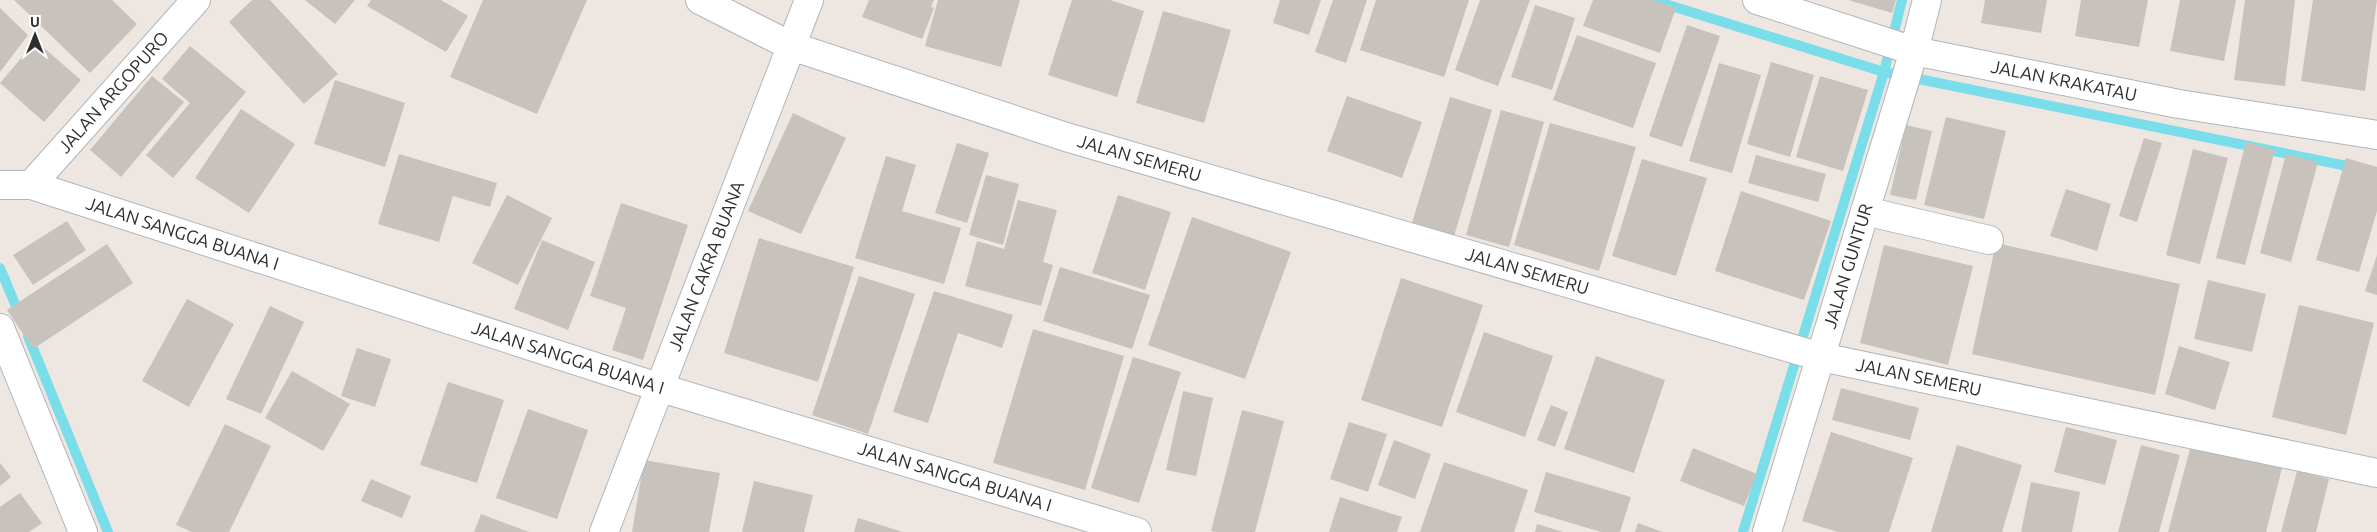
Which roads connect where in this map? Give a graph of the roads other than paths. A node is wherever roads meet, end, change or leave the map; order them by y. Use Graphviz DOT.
graph roads {
  1 [pos="196,0"];
  2 [pos="700,0"];
  3 [pos="809,0"];
  4 [pos="1757,0"];
  5 [pos="1927,0"];
  6 [pos="791,46"];
  7 [pos="1914,51"];
  8 [pos="2377,136"];
  9 [pos="0,185"];
  10 [pos="31,185"];
  11 [pos="1865,211"];
  12 [pos="1989,240"];
  13 [pos="0,328"];
  14 [pos="1821,357"];
  15 [pos="7,368"];
  16 [pos="661,388"];
  17 [pos="2377,473"];
  18 [pos="83,532"];
  19 [pos="604,532"];
  20 [pos="1137,532"];
  21 [pos="1767,532"];
  1 -- 10 [label="street, JALAN ARGOPURO"];
  2 -- 6 [label="street, JALAN SEMERU"];
  3 -- 6 [label="street, JALAN CAKRA BUANA"];
  4 -- 7 [label="street, JALAN KRAKATAU"];
  5 -- 7 [label="street, JALAN GUNTUR"];
  6 -- 14 [label="street, JALAN SEMERU"];
  6 -- 16 [label="street, JALAN CAKRA BUANA"];
  7 -- 8 [label="street, JALAN KRAKATAU"];
  7 -- 11 [label="street, JALAN GUNTUR"];
  9 -- 10 [label="street, JALAN SANGGA BUANA I"];
  10 -- 16 [label="street, JALAN SANGGA BUANA I"];
  11 -- 12 [label="street"];
  11 -- 14 [label="street, JALAN GUNTUR"];
  13 -- 15 [label="street"];
  14 -- 17 [label="street, JALAN SEMERU"];
  14 -- 21 [label="street, JALAN GUNTUR"];
  15 -- 18 [label="street"];
  16 -- 19 [label="street, JALAN CAKRA BUANA"];
  16 -- 20 [label="street, JALAN SANGGA BUANA I"];
}
